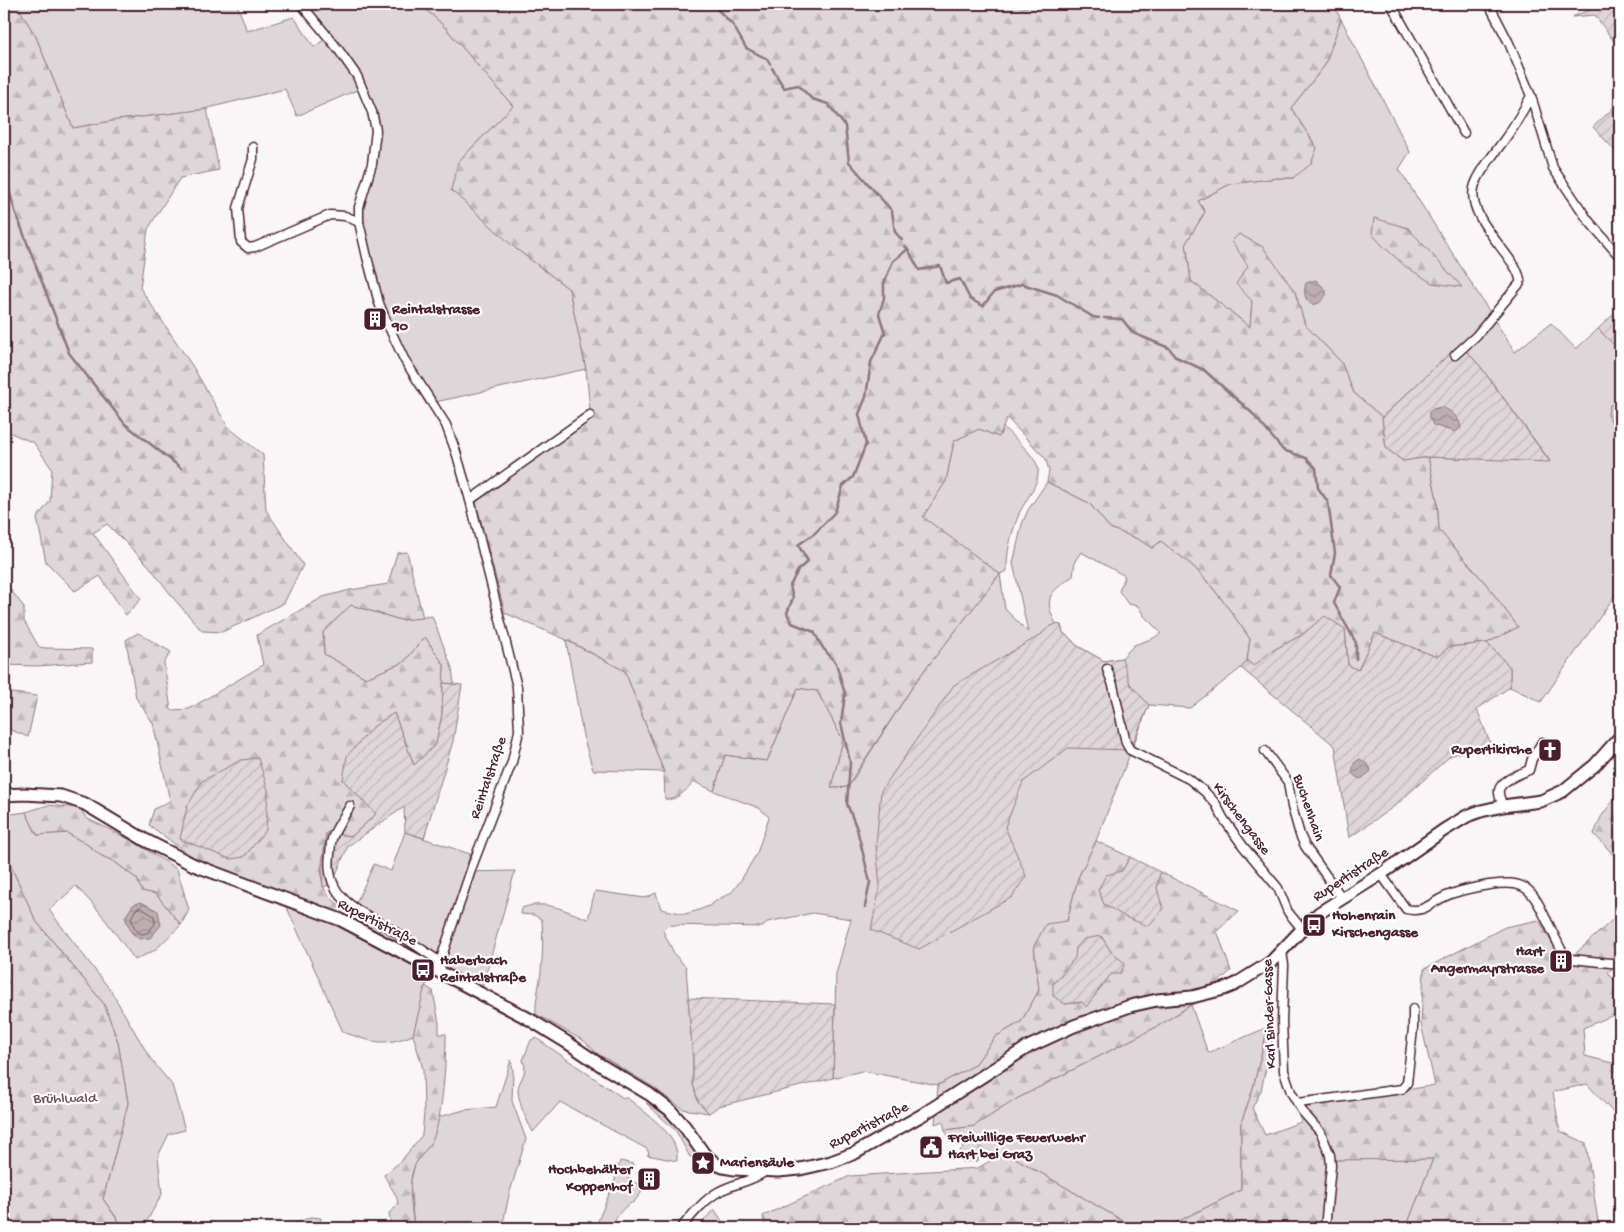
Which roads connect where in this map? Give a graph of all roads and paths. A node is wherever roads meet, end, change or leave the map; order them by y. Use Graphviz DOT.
graph roads {
  1 [pos="301,4"];
  2 [pos="1391,4"];
  3 [pos="1488,4"];
  4 [pos="1531,96"];
  5 [pos="1464,133"];
  6 [pos="253,147"];
  7 [pos="360,222"];
  8 [pos="1620,256"];
  9 [pos="1455,355"];
  10 [pos="590,414"];
  11 [pos="470,500"];
  12 [pos="1107,669"];
  13 [pos="1620,737"];
  14 [pos="1542,742"];
  15 [pos="1265,752"];
  16 [pos="4,794"];
  17 [pos="350,806"];
  18 [pos="1502,806"];
  19 [pos="1381,874"];
  20 [pos="1342,898"];
  21 [pos="1302,929"];
  22 [pos="1282,951"];
  23 [pos="1620,964"];
  24 [pos="440,968"];
  25 [pos="1413,1009"];
  26 [pos="1298,1103"];
  27 [pos="766,1171"];
  28 [pos="681,1228"];
  29 [pos="1325,1228"];
  1 -- 7 [label="street, Reintalstraße"];
  2 -- 5 [label="street"];
  3 -- 4 [label="street"];
  4 -- 8 [label="street"];
  4 -- 9 [label="street"];
  6 -- 7 [label="street"];
  7 -- 11 [label="street, Reintalstraße"];
  10 -- 11 [label="street"];
  11 -- 24 [label="street, Reintalstraße"];
  12 -- 21 [label="street, Kirschengasse"];
  13 -- 18 [label="main road, Rupertistraße"];
  14 -- 18 [label="street"];
  15 -- 20 [label="street, Buchenhain"];
  16 -- 24 [label="main road, Rupertistraße"];
  17 -- 24 [label="street"];
  18 -- 19 [label="main road, Rupertistraße"];
  19 -- 20 [label="main road, Rupertistraße"];
  19 -- 23 [label="street"];
  20 -- 21 [label="main road, Rupertistraße"];
  21 -- 22 [label="main road, Rupertistraße"];
  22 -- 26 [label="street, Karl Binder-Gasse"];
  22 -- 27 [label="main road, Rupertistraße"];
  24 -- 27 [label="main road, Rupertistraße"];
  25 -- 26 [label="street"];
  26 -- 29 [label="street, Karl Binder-Gasse"];
  27 -- 28 [label="street"];
}
